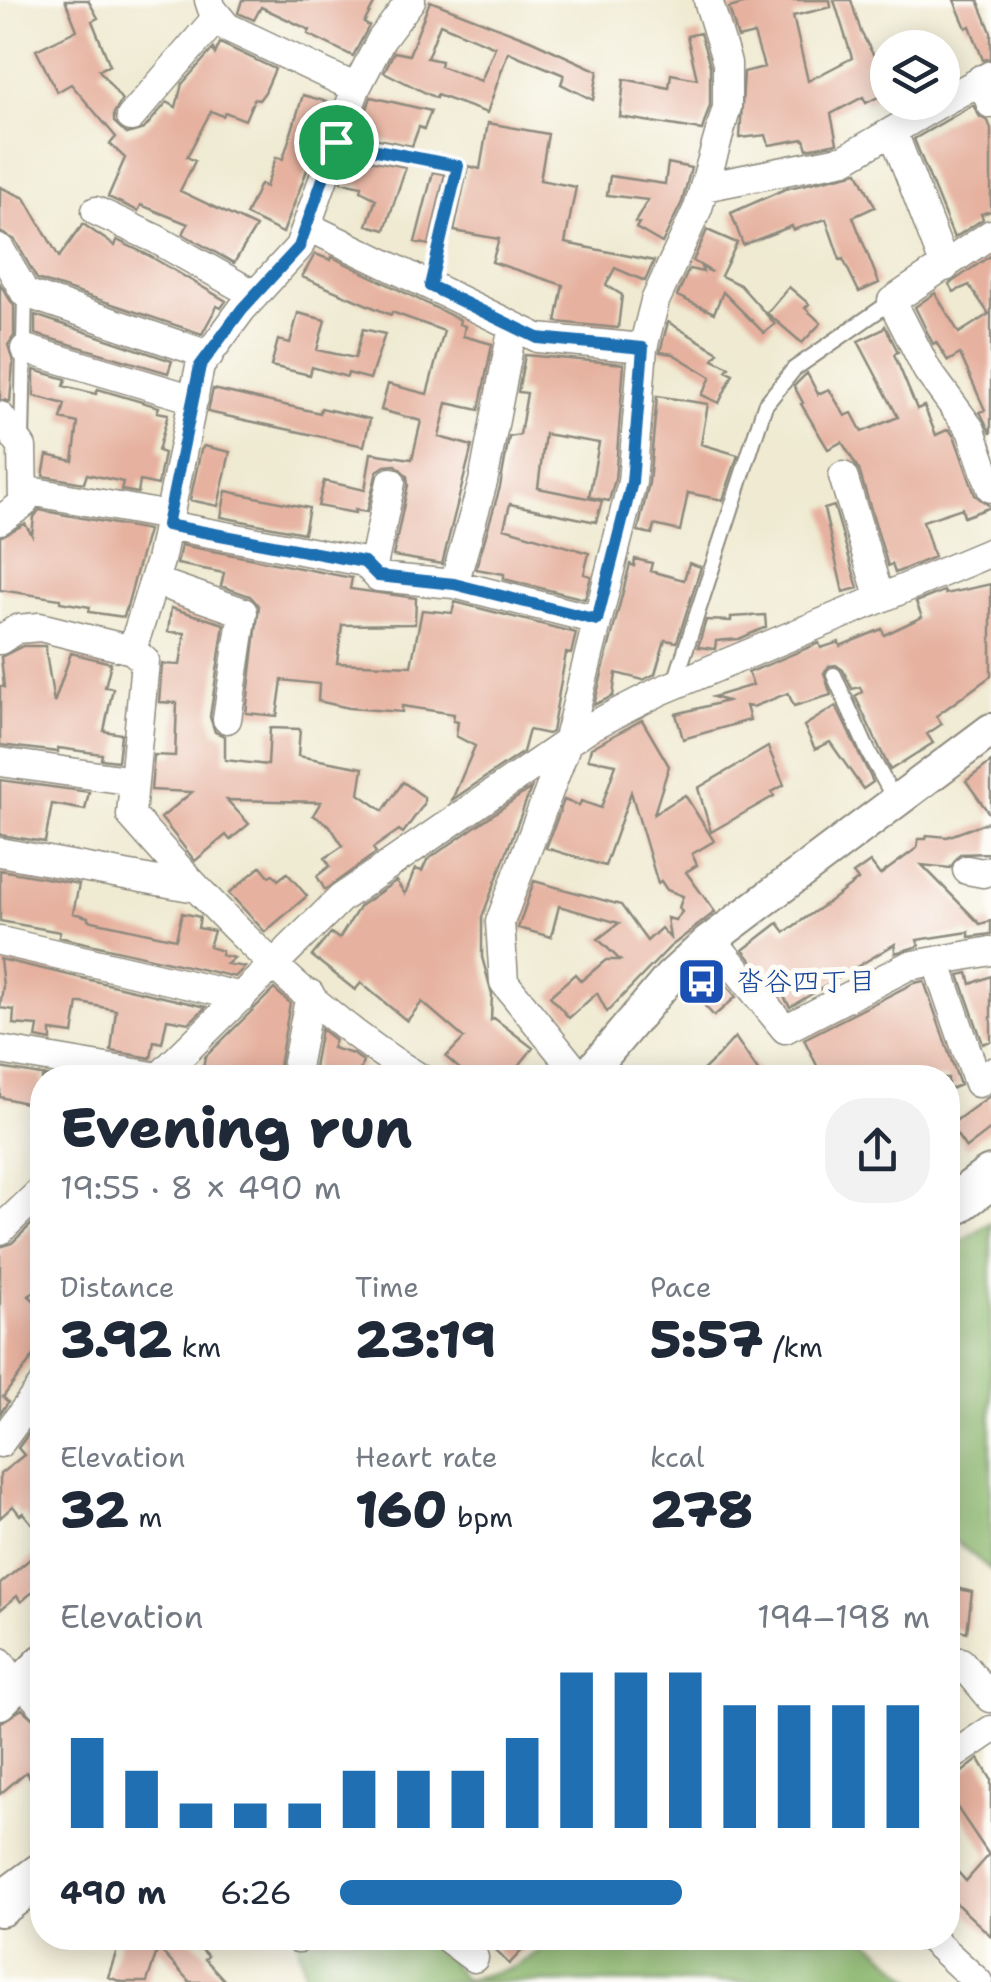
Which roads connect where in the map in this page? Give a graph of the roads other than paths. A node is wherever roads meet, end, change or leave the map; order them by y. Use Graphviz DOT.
graph roads {
  1 [pos="412,0"];
  2 [pos="708,0"];
  3 [pos="214,8"];
  4 [pos="988,86"];
  5 [pos="356,88"];
  6 [pos="960,96"];
  7 [pos="131,116"];
  8 [pos="913,120"];
  9 [pos="893,132"];
  10 [pos="336,142"];
  11 [pos="704,187"];
  12 [pos="96,211"];
  13 [pos="306,226"];
  14 [pos="990,238"];
  15 [pos="0,248"];
  16 [pos="945,266"];
  17 [pos="430,286"];
  18 [pos="25,293"];
  19 [pos="254,296"];
  20 [pos="892,301"];
  21 [pos="513,326"];
  22 [pos="643,348"];
  23 [pos="25,349"];
  24 [pos="209,354"];
  25 [pos="194,398"];
  26 [pos="0,416"];
  27 [pos="22,447"];
  28 [pos="844,476"];
  29 [pos="391,482"];
  30 [pos="991,488"];
  31 [pos="24,490"];
  32 [pos="0,520"];
  33 [pos="168,520"];
  34 [pos="991,552"];
  35 [pos="372,570"];
  36 [pos="154,580"];
  37 [pos="454,584"];
  38 [pos="880,598"];
  39 [pos="597,620"];
  40 [pos="0,640"];
  41 [pos="132,650"];
  42 [pos="834,675"];
  43 [pos="674,686"];
  44 [pos="226,719"];
  45 [pos="991,730"];
  46 [pos="566,743"];
  47 [pos="0,762"];
  48 [pos="134,780"];
  49 [pos="896,802"];
  50 [pos="0,852"];
  51 [pos="196,888"];
  52 [pos="712,939"];
  53 [pos="0,941"];
  54 [pos="991,951"];
  55 [pos="936,961"];
  56 [pos="274,964"];
  57 [pos="310,994"];
  58 [pos="242,997"];
  59 [pos="0,1050"];
  60 [pos="88,1065"];
  61 [pos="171,1065"];
  62 [pos="296,1065"];
  63 [pos="399,1065"];
  64 [pos="572,1065"];
  65 [pos="594,1065"];
  66 [pos="991,1072"];
  67 [pos="991,1177"];
  68 [pos="960,1200"];
  69 [pos="30,1201"];
  70 [pos="0,1230"];
  71 [pos="30,1402"];
  72 [pos="0,1442"];
  73 [pos="960,1662"];
  74 [pos="991,1698"];
  75 [pos="991,1730"];
  76 [pos="960,1752"];
  77 [pos="30,1883"];
  78 [pos="0,1905"];
  79 [pos="463,1950"];
  80 [pos="943,1950"];
  81 [pos="474,1958"];
  82 [pos="978,1982"];
  1 -- 5 [label="street"];
  2 -- 11 [label="street"];
  3 -- 5 [label="street"];
  3 -- 7 [label="street"];
  4 -- 6 [label="street"];
  5 -- 10 [label="street"];
  8 -- 9 [label="street"];
  9 -- 11 [label="street"];
  9 -- 16 [label="street"];
  10 -- 13 [label="street"];
  10 -- 17 [label="lane"];
  11 -- 22 [label="street"];
  12 -- 19 [label="street"];
  13 -- 17 [label="street"];
  13 -- 19 [label="street"];
  14 -- 16 [label="street"];
  15 -- 18 [label="street"];
  16 -- 20 [label="street"];
  17 -- 21 [label="street"];
  18 -- 23 [label="lane"];
  18 -- 24 [label="street"];
  19 -- 24 [label="street"];
  20 -- 30 [label="street"];
  20 -- 43 [label="lane"];
  21 -- 22 [label="street"];
  21 -- 37 [label="street"];
  22 -- 39 [label="street"];
  23 -- 25 [label="street"];
  23 -- 27 [label="lane"];
  24 -- 25 [label="street"];
  25 -- 33 [label="street"];
  26 -- 27 [label="street"];
  27 -- 31 [label="street"];
  28 -- 38 [label="street"];
  29 -- 35 [label="street"];
  31 -- 32 [label="street"];
  31 -- 33 [label="street"];
  33 -- 35 [label="street"];
  33 -- 36 [label="street"];
  34 -- 38 [label="street"];
  35 -- 37 [label="street"];
  36 -- 41 [label="street"];
  36 -- 44 [label="street"];
  37 -- 39 [label="street"];
  38 -- 43 [label="street"];
  39 -- 46 [label="street"];
  40 -- 41 [label="street"];
  41 -- 48 [label="street"];
  42 -- 49 [label="lane"];
  43 -- 46 [label="street"];
  45 -- 49 [label="street"];
  46 -- 56 [label="street"];
  46 -- 64 [label="street"];
  47 -- 48 [label="street"];
  48 -- 51 [label="street"];
  49 -- 52 [label="street"];
  50 -- 51 [label="street"];
  51 -- 56 [label="street"];
  52 -- 55 [label="street"];
  52 -- 65 [label="street"];
  53 -- 58 [label="street"];
  54 -- 55 [label="street"];
  55 -- 66 [label="street"];
  56 -- 57 [label="street"];
  56 -- 58 [label="street"];
  57 -- 62 [label="street"];
  57 -- 63 [label="street"];
  58 -- 61 [label="street"];
  59 -- 60 [label="street"];
  67 -- 68 [label="main road"];
  69 -- 70 [label="street"];
  71 -- 72 [label="street"];
  73 -- 74 [label="street"];
  75 -- 76 [label="street"];
  77 -- 78 [label="main road"];
  79 -- 81 [label="street"];
  80 -- 82 [label="street"];
}
